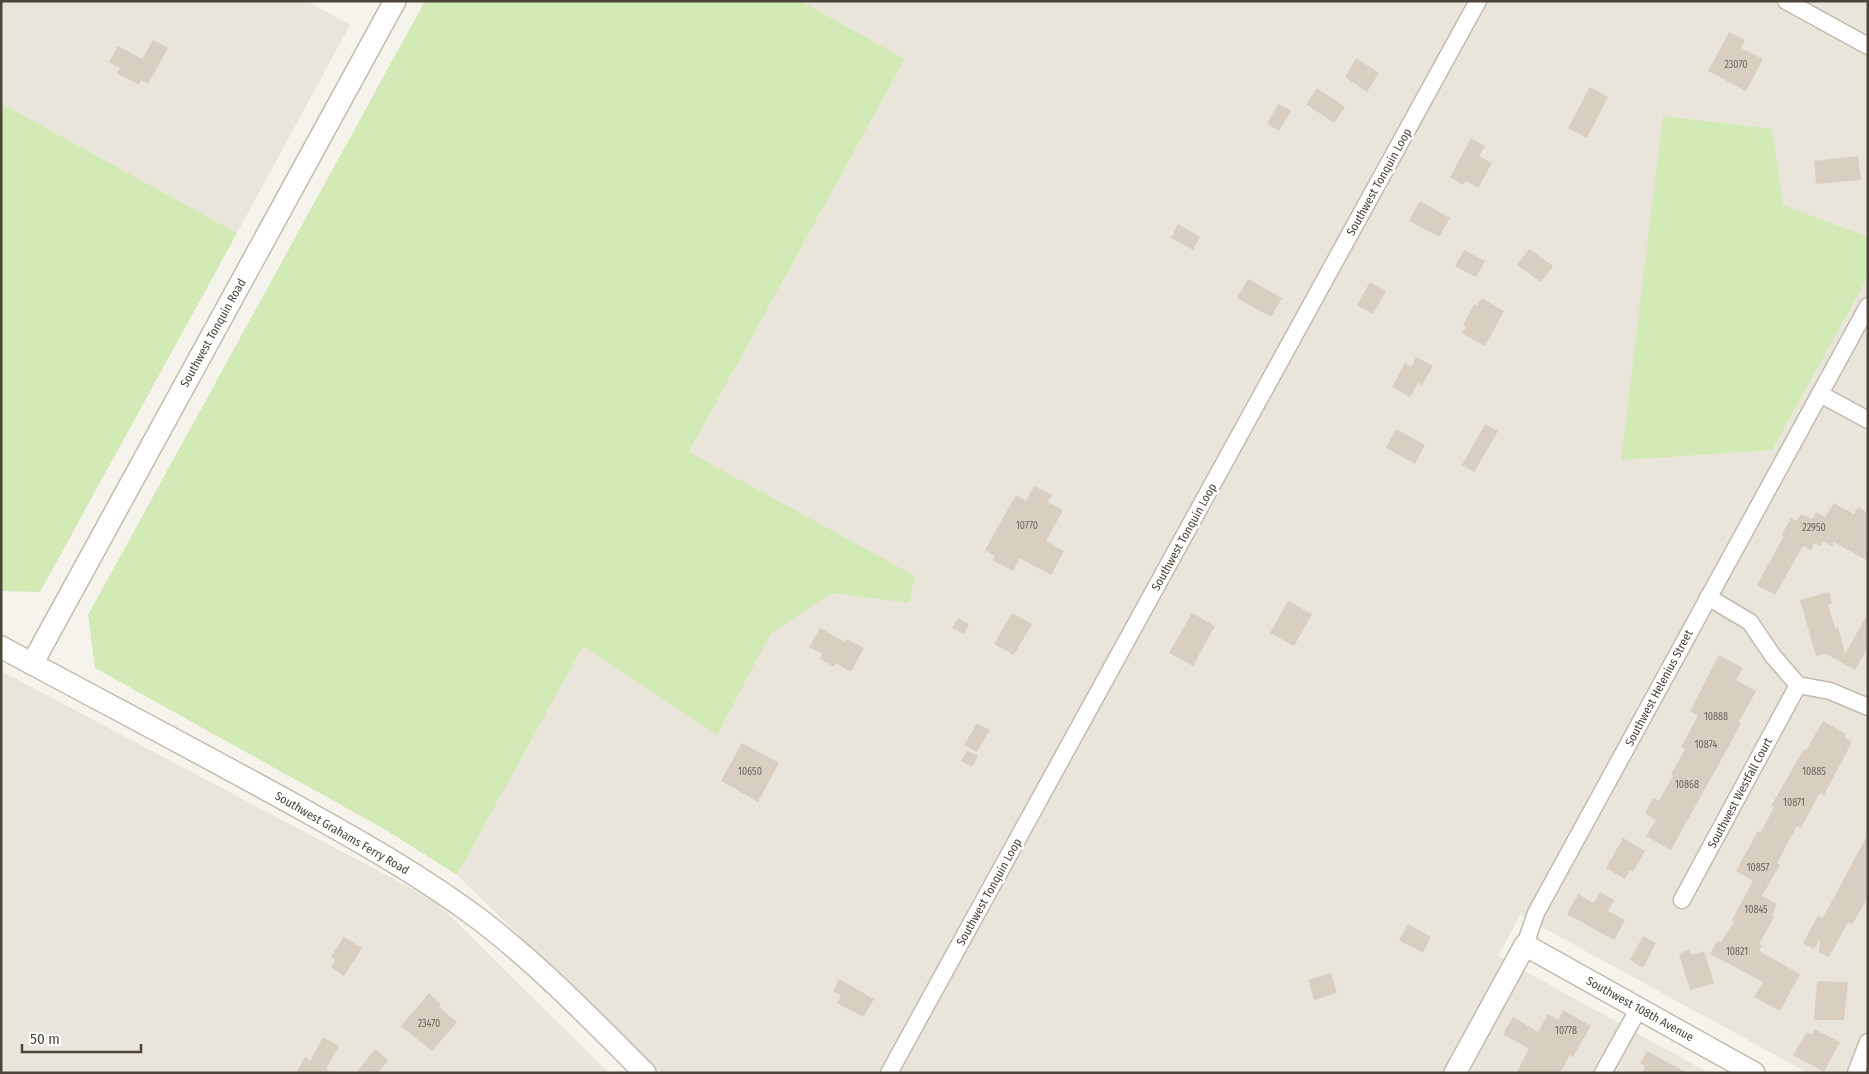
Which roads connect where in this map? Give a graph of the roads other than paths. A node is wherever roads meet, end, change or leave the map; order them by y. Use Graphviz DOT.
graph roads {
  1 [pos="395,1"];
  2 [pos="1478,1"];
  3 [pos="1786,1"];
  4 [pos="1868,46"];
  5 [pos="1868,306"];
  6 [pos="1820,394"];
  7 [pos="1868,420"];
  8 [pos="1708,597"];
  9 [pos="1,647"];
  10 [pos="32,664"];
  11 [pos="1798,685"];
  12 [pos="1868,707"];
  13 [pos="1682,900"];
  14 [pos="1525,945"];
  15 [pos="1639,1008"];
  16 [pos="1868,1042"];
  17 [pos="645,1073"];
  18 [pos="889,1073"];
  19 [pos="1455,1073"];
  20 [pos="1603,1073"];
  21 [pos="1754,1073"];
  22 [pos="1856,1073"];
  1 -- 10 [label="street, Southwest Tonquin Road"];
  2 -- 18 [label="street, Southwest Tonquin Loop"];
  3 -- 4 [label="street"];
  5 -- 6 [label="street, Southwest Helenius Street"];
  6 -- 7 [label="street"];
  6 -- 8 [label="street, Southwest Helenius Street"];
  8 -- 11 [label="street"];
  8 -- 14 [label="street, Southwest Helenius Street"];
  9 -- 10 [label="street, Southwest Grahams Ferry Road"];
  10 -- 17 [label="street, Southwest Grahams Ferry Road"];
  11 -- 12 [label="street"];
  11 -- 13 [label="street, Southwest Westfall Court"];
  14 -- 15 [label="street, Southwest 108th Avenue"];
  14 -- 19 [label="street, Southwest Helenius Street"];
  15 -- 20 [label="street"];
  15 -- 21 [label="street, Southwest 108th Avenue"];
  16 -- 22 [label="street"];
}
